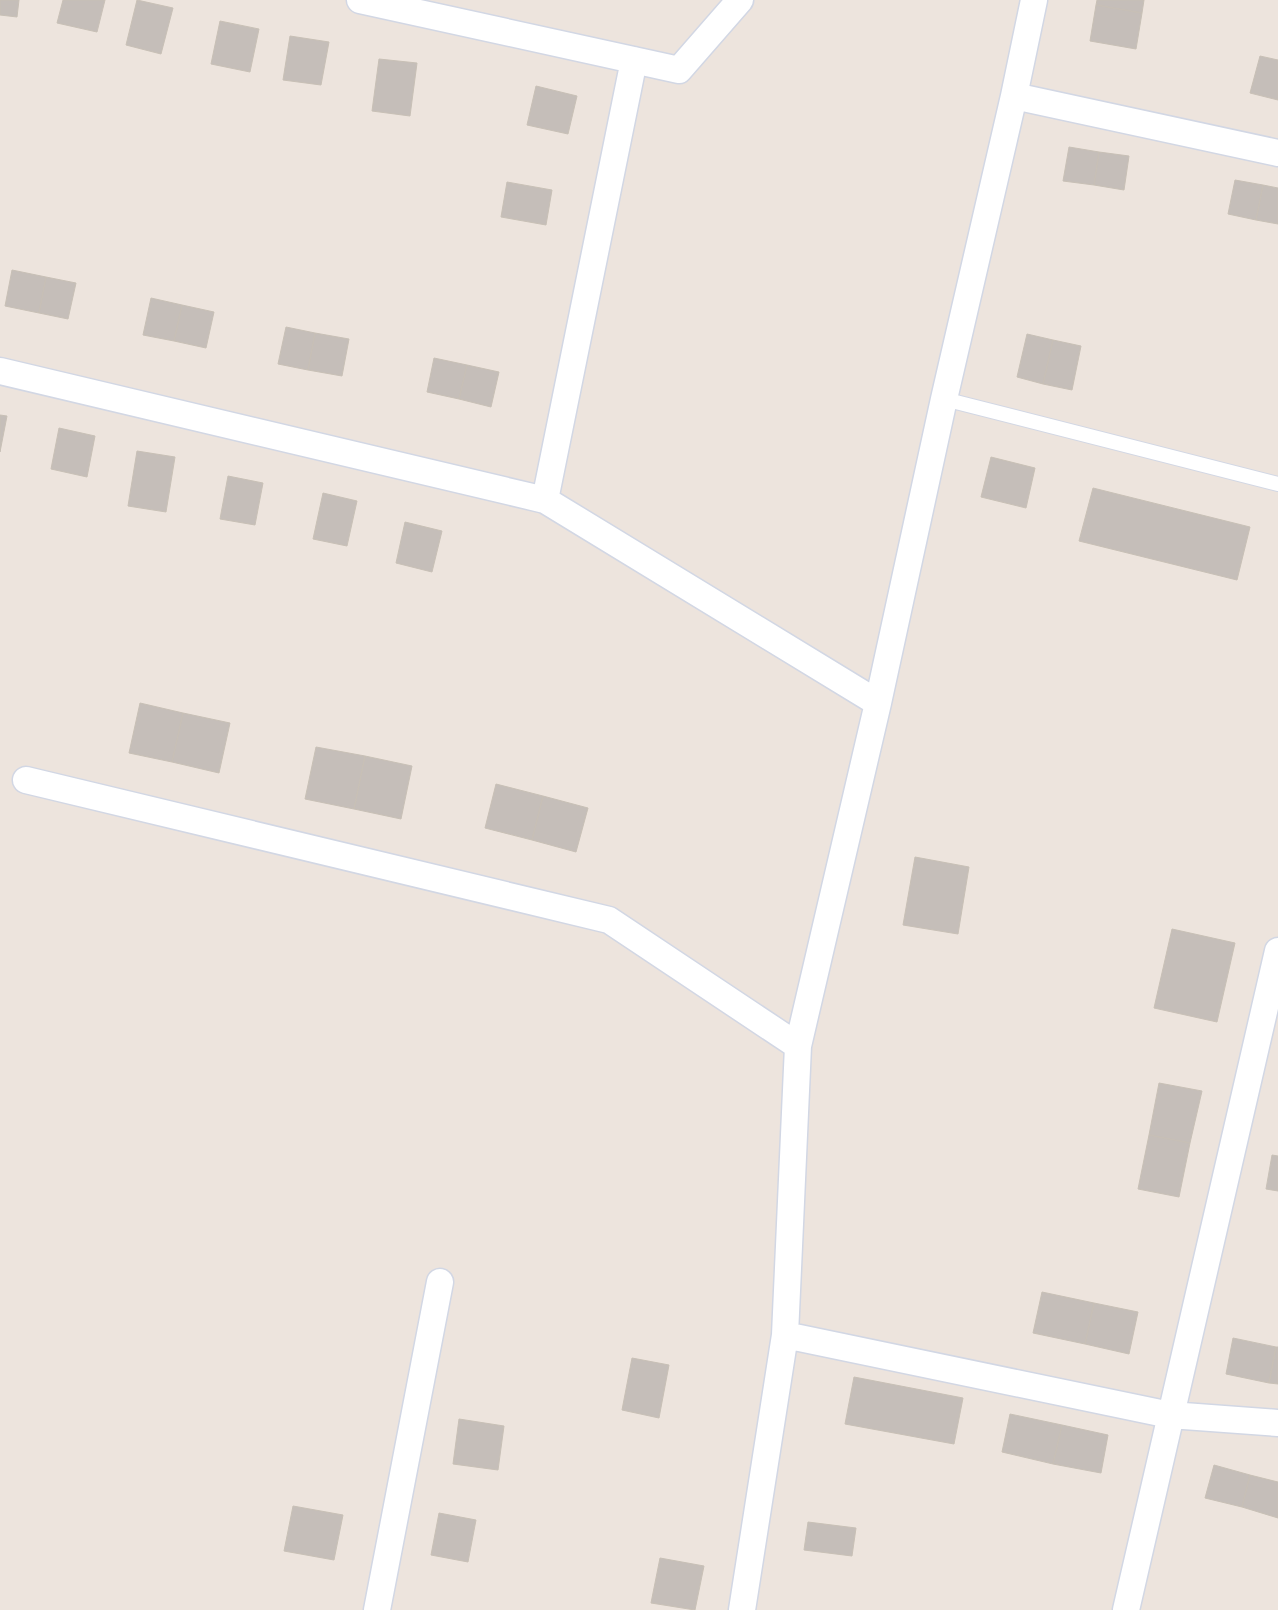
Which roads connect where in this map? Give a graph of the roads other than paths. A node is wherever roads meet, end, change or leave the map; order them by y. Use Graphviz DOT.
graph roads {
  1 [pos="360,0"];
  2 [pos="740,0"];
  3 [pos="1034,0"];
  4 [pos="634,60"];
  5 [pos="1014,96"];
  6 [pos="1278,153"];
  7 [pos="0,372"];
  8 [pos="944,399"];
  9 [pos="1278,484"];
  10 [pos="545,500"];
  11 [pos="878,703"];
  12 [pos="26,780"];
  13 [pos="1278,951"];
  14 [pos="798,1046"];
  15 [pos="440,1282"];
  16 [pos="785,1335"];
  17 [pos="1170,1415"];
  18 [pos="1278,1423"];
  19 [pos="377,1610"];
  20 [pos="742,1610"];
  21 [pos="1126,1610"];
  1 -- 4 [label="street"];
  2 -- 4 [label="street"];
  3 -- 5 [label="street"];
  4 -- 10 [label="street"];
  5 -- 6 [label="street"];
  5 -- 8 [label="street"];
  7 -- 10 [label="street"];
  8 -- 9 [label="lane"];
  8 -- 11 [label="street"];
  10 -- 11 [label="street"];
  11 -- 14 [label="street"];
  12 -- 14 [label="street"];
  13 -- 17 [label="street"];
  14 -- 16 [label="street"];
  15 -- 19 [label="street"];
  16 -- 17 [label="street"];
  16 -- 20 [label="street"];
  17 -- 18 [label="street"];
  17 -- 21 [label="street"];
}
